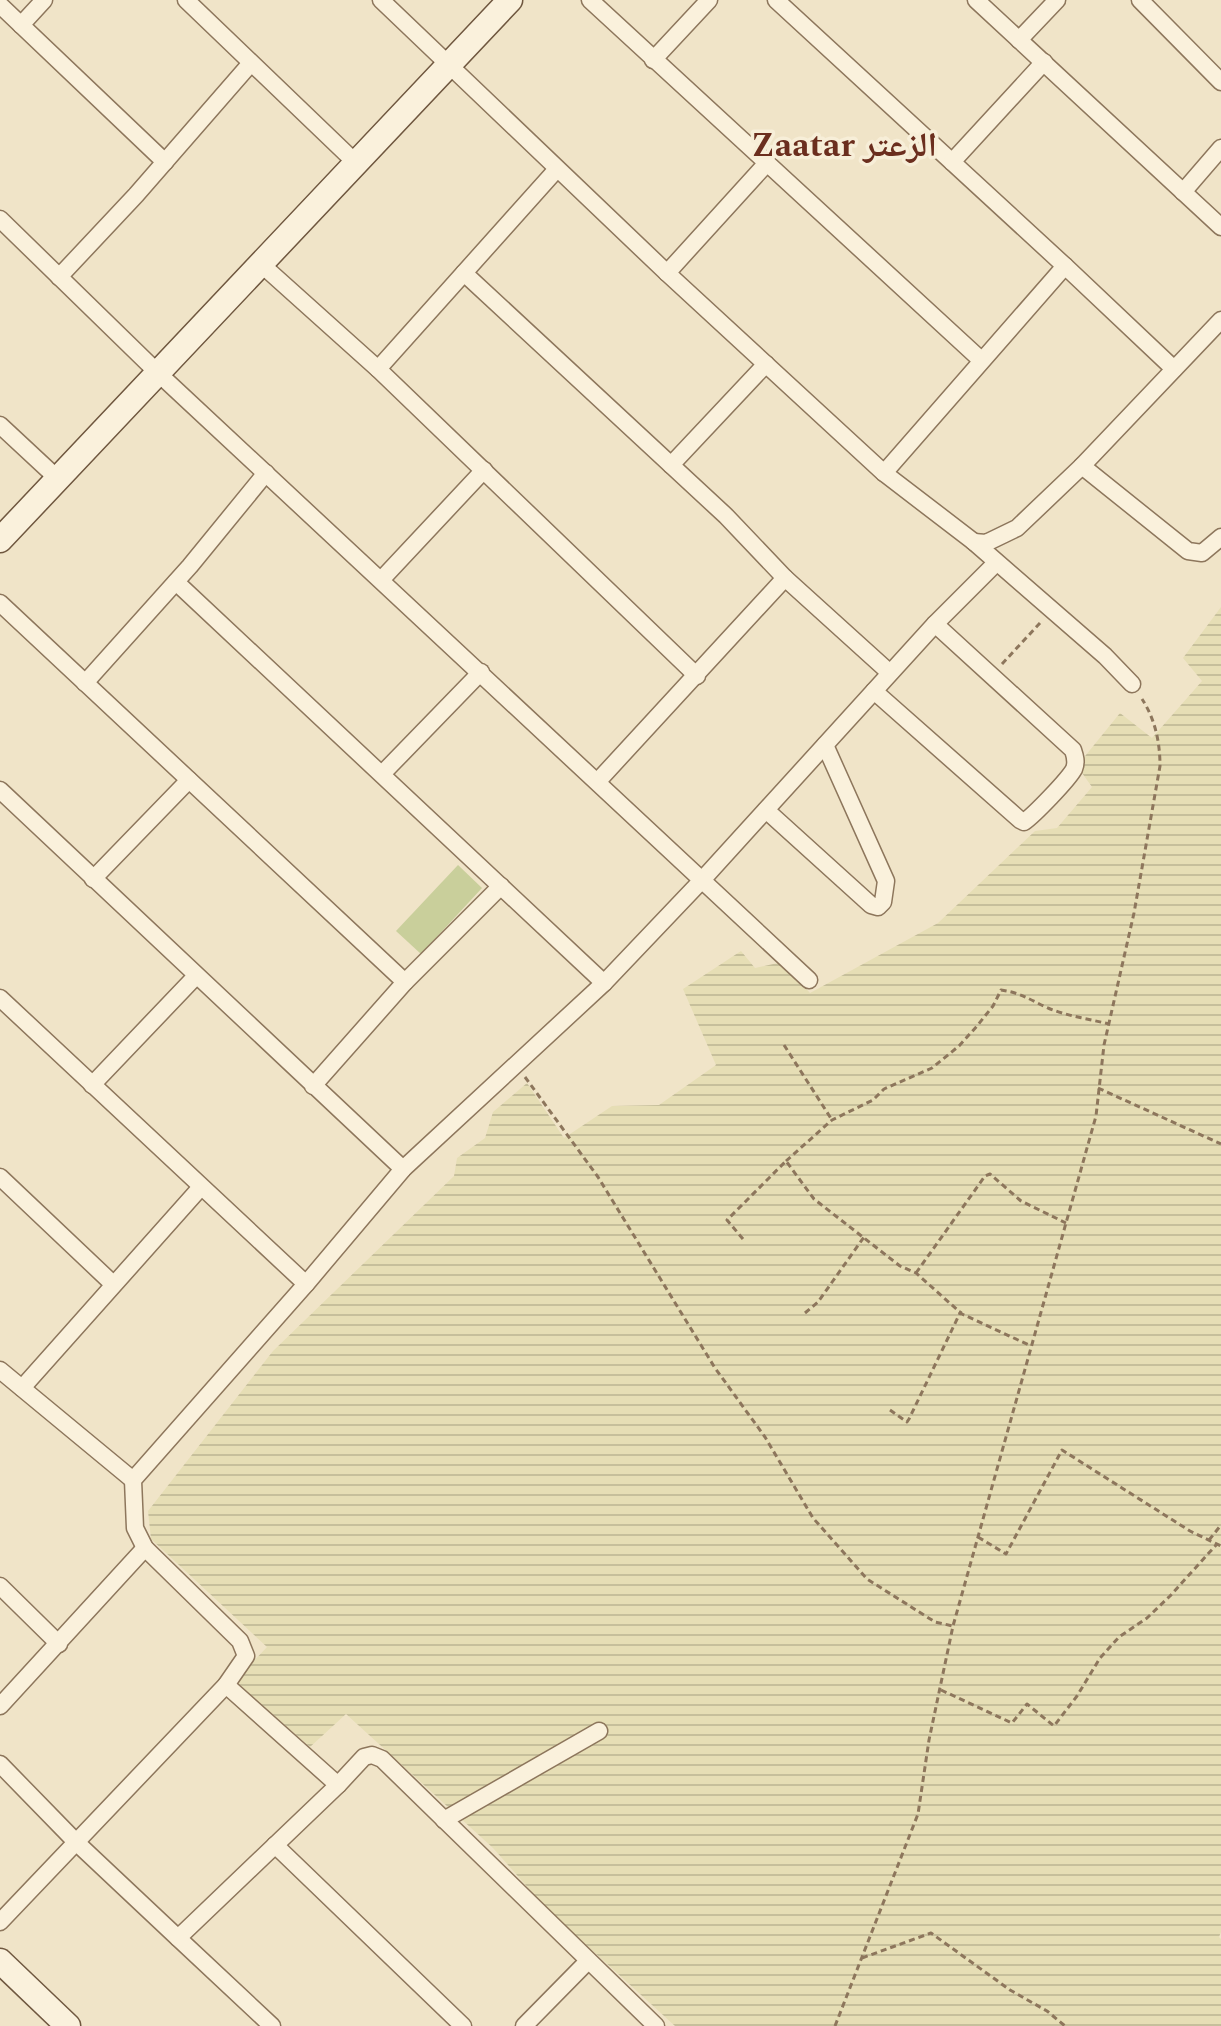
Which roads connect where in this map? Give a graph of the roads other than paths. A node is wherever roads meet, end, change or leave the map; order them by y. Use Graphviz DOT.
graph roads {
  1 [pos="44,0"];
  2 [pos="186,0"];
  3 [pos="381,0"];
  4 [pos="510,0"];
  5 [pos="590,0"];
  6 [pos="709,0"];
  7 [pos="776,0"];
  8 [pos="976,0"];
  9 [pos="1057,0"];
  10 [pos="1140,0"];
  11 [pos="0,5"];
  12 [pos="21,25"];
  13 [pos="1019,40"];
  14 [pos="653,60"];
  15 [pos="1044,62"];
  16 [pos="251,63"];
  17 [pos="449,65"];
  18 [pos="1221,82"];
  19 [pos="1221,148"];
  20 [pos="165,162"];
  21 [pos="952,162"];
  22 [pos="356,163"];
  23 [pos="767,163"];
  24 [pos="557,169"];
  25 [pos="1183,192"];
  26 [pos="0,219"];
  27 [pos="1221,227"];
  28 [pos="261,264"];
  29 [pos="1065,266"];
  30 [pos="464,273"];
  31 [pos="667,273"];
  32 [pos="59,277"];
  33 [pos="1221,320"];
  34 [pos="981,360"];
  35 [pos="766,364"];
  36 [pos="378,369"];
  37 [pos="1174,369"];
  38 [pos="158,373"];
  39 [pos="0,425"];
  40 [pos="671,465"];
  41 [pos="1082,466"];
  42 [pos="484,470"];
  43 [pos="266,473"];
  44 [pos="884,473"];
  45 [pos="58,479"];
  46 [pos="1221,537"];
  47 [pos="0,540"];
  48 [pos="974,542"];
  49 [pos="996,563"];
  50 [pos="785,578"];
  51 [pos="381,580"];
  52 [pos="176,582"];
  53 [pos="0,603"];
  54 [pos="935,624"];
  55 [pos="481,672"];
  56 [pos="890,673"];
  57 [pos="697,676"];
  58 [pos="85,683"];
  59 [pos="1132,684"];
  60 [pos="874,691"];
  61 [pos="825,745"];
  62 [pos="382,774"];
  63 [pos="189,780"];
  64 [pos="598,781"];
  65 [pos="0,790"];
  66 [pos="766,810"];
  67 [pos="93,879"];
  68 [pos="703,879"];
  69 [pos="501,886"];
  70 [pos="196,976"];
  71 [pos="809,980"];
  72 [pos="405,982"];
  73 [pos="604,983"];
  74 [pos="0,998"];
  75 [pos="92,1085"];
  76 [pos="313,1086"];
  77 [pos="403,1169"];
  78 [pos="0,1177"];
  79 [pos="201,1187"];
  80 [pos="113,1284"];
  81 [pos="306,1284"];
  82 [pos="0,1370"];
  83 [pos="22,1388"];
  84 [pos="133,1480"];
  85 [pos="145,1548"];
  86 [pos="0,1586"];
  87 [pos="59,1644"];
  88 [pos="226,1685"];
  89 [pos="0,1706"];
  90 [pos="599,1731"];
  91 [pos="0,1764"];
  92 [pos="338,1785"];
  93 [pos="444,1820"];
  94 [pos="77,1843"];
  95 [pos="275,1845"];
  96 [pos="0,1922"];
  97 [pos="178,1938"];
  98 [pos="0,1961"];
  99 [pos="588,1961"];
  100 [pos="68,2026"];
  101 [pos="272,2026"];
  102 [pos="463,2026"];
  103 [pos="524,2026"];
  104 [pos="656,2026"];
  1 -- 12 [label="street"];
  2 -- 16 [label="street"];
  3 -- 17 [label="street"];
  4 -- 17 [label="main road"];
  5 -- 14 [label="street"];
  6 -- 14 [label="street"];
  7 -- 21 [label="street"];
  8 -- 13 [label="street"];
  9 -- 13 [label="street"];
  10 -- 18 [label="street"];
  11 -- 12 [label="street"];
  12 -- 20 [label="street"];
  13 -- 15 [label="street"];
  14 -- 23 [label="street"];
  15 -- 21 [label="street"];
  15 -- 25 [label="street"];
  16 -- 20 [label="street"];
  16 -- 22 [label="street"];
  17 -- 22 [label="main road"];
  17 -- 24 [label="street"];
  19 -- 25 [label="street"];
  20 -- 32 [label="street"];
  21 -- 29 [label="street"];
  22 -- 28 [label="main road"];
  23 -- 31 [label="street"];
  23 -- 34 [label="street"];
  24 -- 30 [label="street"];
  24 -- 31 [label="street"];
  25 -- 27 [label="street"];
  26 -- 32 [label="street"];
  28 -- 36 [label="street"];
  28 -- 38 [label="main road"];
  29 -- 34 [label="street"];
  29 -- 37 [label="street"];
  30 -- 36 [label="street"];
  30 -- 40 [label="street"];
  31 -- 35 [label="street"];
  32 -- 38 [label="street"];
  33 -- 37 [label="street"];
  34 -- 44 [label="street"];
  35 -- 40 [label="street"];
  35 -- 44 [label="street"];
  36 -- 42 [label="street"];
  37 -- 41 [label="street"];
  38 -- 43 [label="street"];
  38 -- 45 [label="main road"];
  39 -- 45 [label="street"];
  40 -- 50 [label="street"];
  41 -- 46 [label="street"];
  41 -- 48 [label="street"];
  42 -- 51 [label="street"];
  42 -- 57 [label="street"];
  43 -- 51 [label="street"];
  43 -- 52 [label="street"];
  44 -- 48 [label="street"];
  45 -- 47 [label="main road"];
  48 -- 49 [label="street"];
  49 -- 54 [label="street"];
  49 -- 59 [label="street"];
  50 -- 56 [label="street"];
  50 -- 57 [label="street"];
  51 -- 55 [label="street"];
  52 -- 58 [label="street"];
  52 -- 62 [label="street"];
  53 -- 58 [label="street"];
  54 -- 56 [label="street"];
  54 -- 60 [label="street"];
  55 -- 62 [label="street"];
  55 -- 64 [label="street"];
  56 -- 60 [label="street"];
  57 -- 64 [label="street"];
  58 -- 63 [label="street"];
  60 -- 61 [label="street"];
  61 -- 66 [label="street"];
  61 -- 66 [label="street"];
  62 -- 69 [label="street"];
  63 -- 67 [label="street"];
  63 -- 72 [label="street"];
  64 -- 68 [label="street"];
  65 -- 67 [label="street"];
  66 -- 68 [label="street"];
  67 -- 70 [label="street"];
  68 -- 71 [label="street"];
  68 -- 73 [label="street"];
  69 -- 72 [label="street"];
  69 -- 73 [label="street"];
  70 -- 75 [label="street"];
  70 -- 76 [label="street"];
  72 -- 76 [label="street"];
  73 -- 77 [label="street"];
  74 -- 75 [label="street"];
  75 -- 79 [label="street"];
  76 -- 77 [label="street"];
  77 -- 81 [label="street"];
  78 -- 80 [label="street"];
  79 -- 80 [label="street"];
  79 -- 81 [label="street"];
  80 -- 83 [label="street"];
  81 -- 84 [label="street"];
  82 -- 83 [label="street"];
  83 -- 84 [label="street"];
  84 -- 85 [label="street"];
  85 -- 87 [label="street"];
  85 -- 88 [label="street"];
  86 -- 87 [label="street"];
  87 -- 89 [label="street"];
  88 -- 92 [label="street"];
  88 -- 94 [label="street"];
  90 -- 93 [label="street"];
  91 -- 94 [label="street"];
  92 -- 93 [label="street"];
  92 -- 95 [label="street"];
  93 -- 99 [label="street"];
  94 -- 96 [label="street"];
  94 -- 97 [label="street"];
  95 -- 97 [label="street"];
  95 -- 102 [label="street"];
  97 -- 101 [label="street"];
  98 -- 100 [label="main road"];
  99 -- 103 [label="street"];
  99 -- 104 [label="street"];
}
